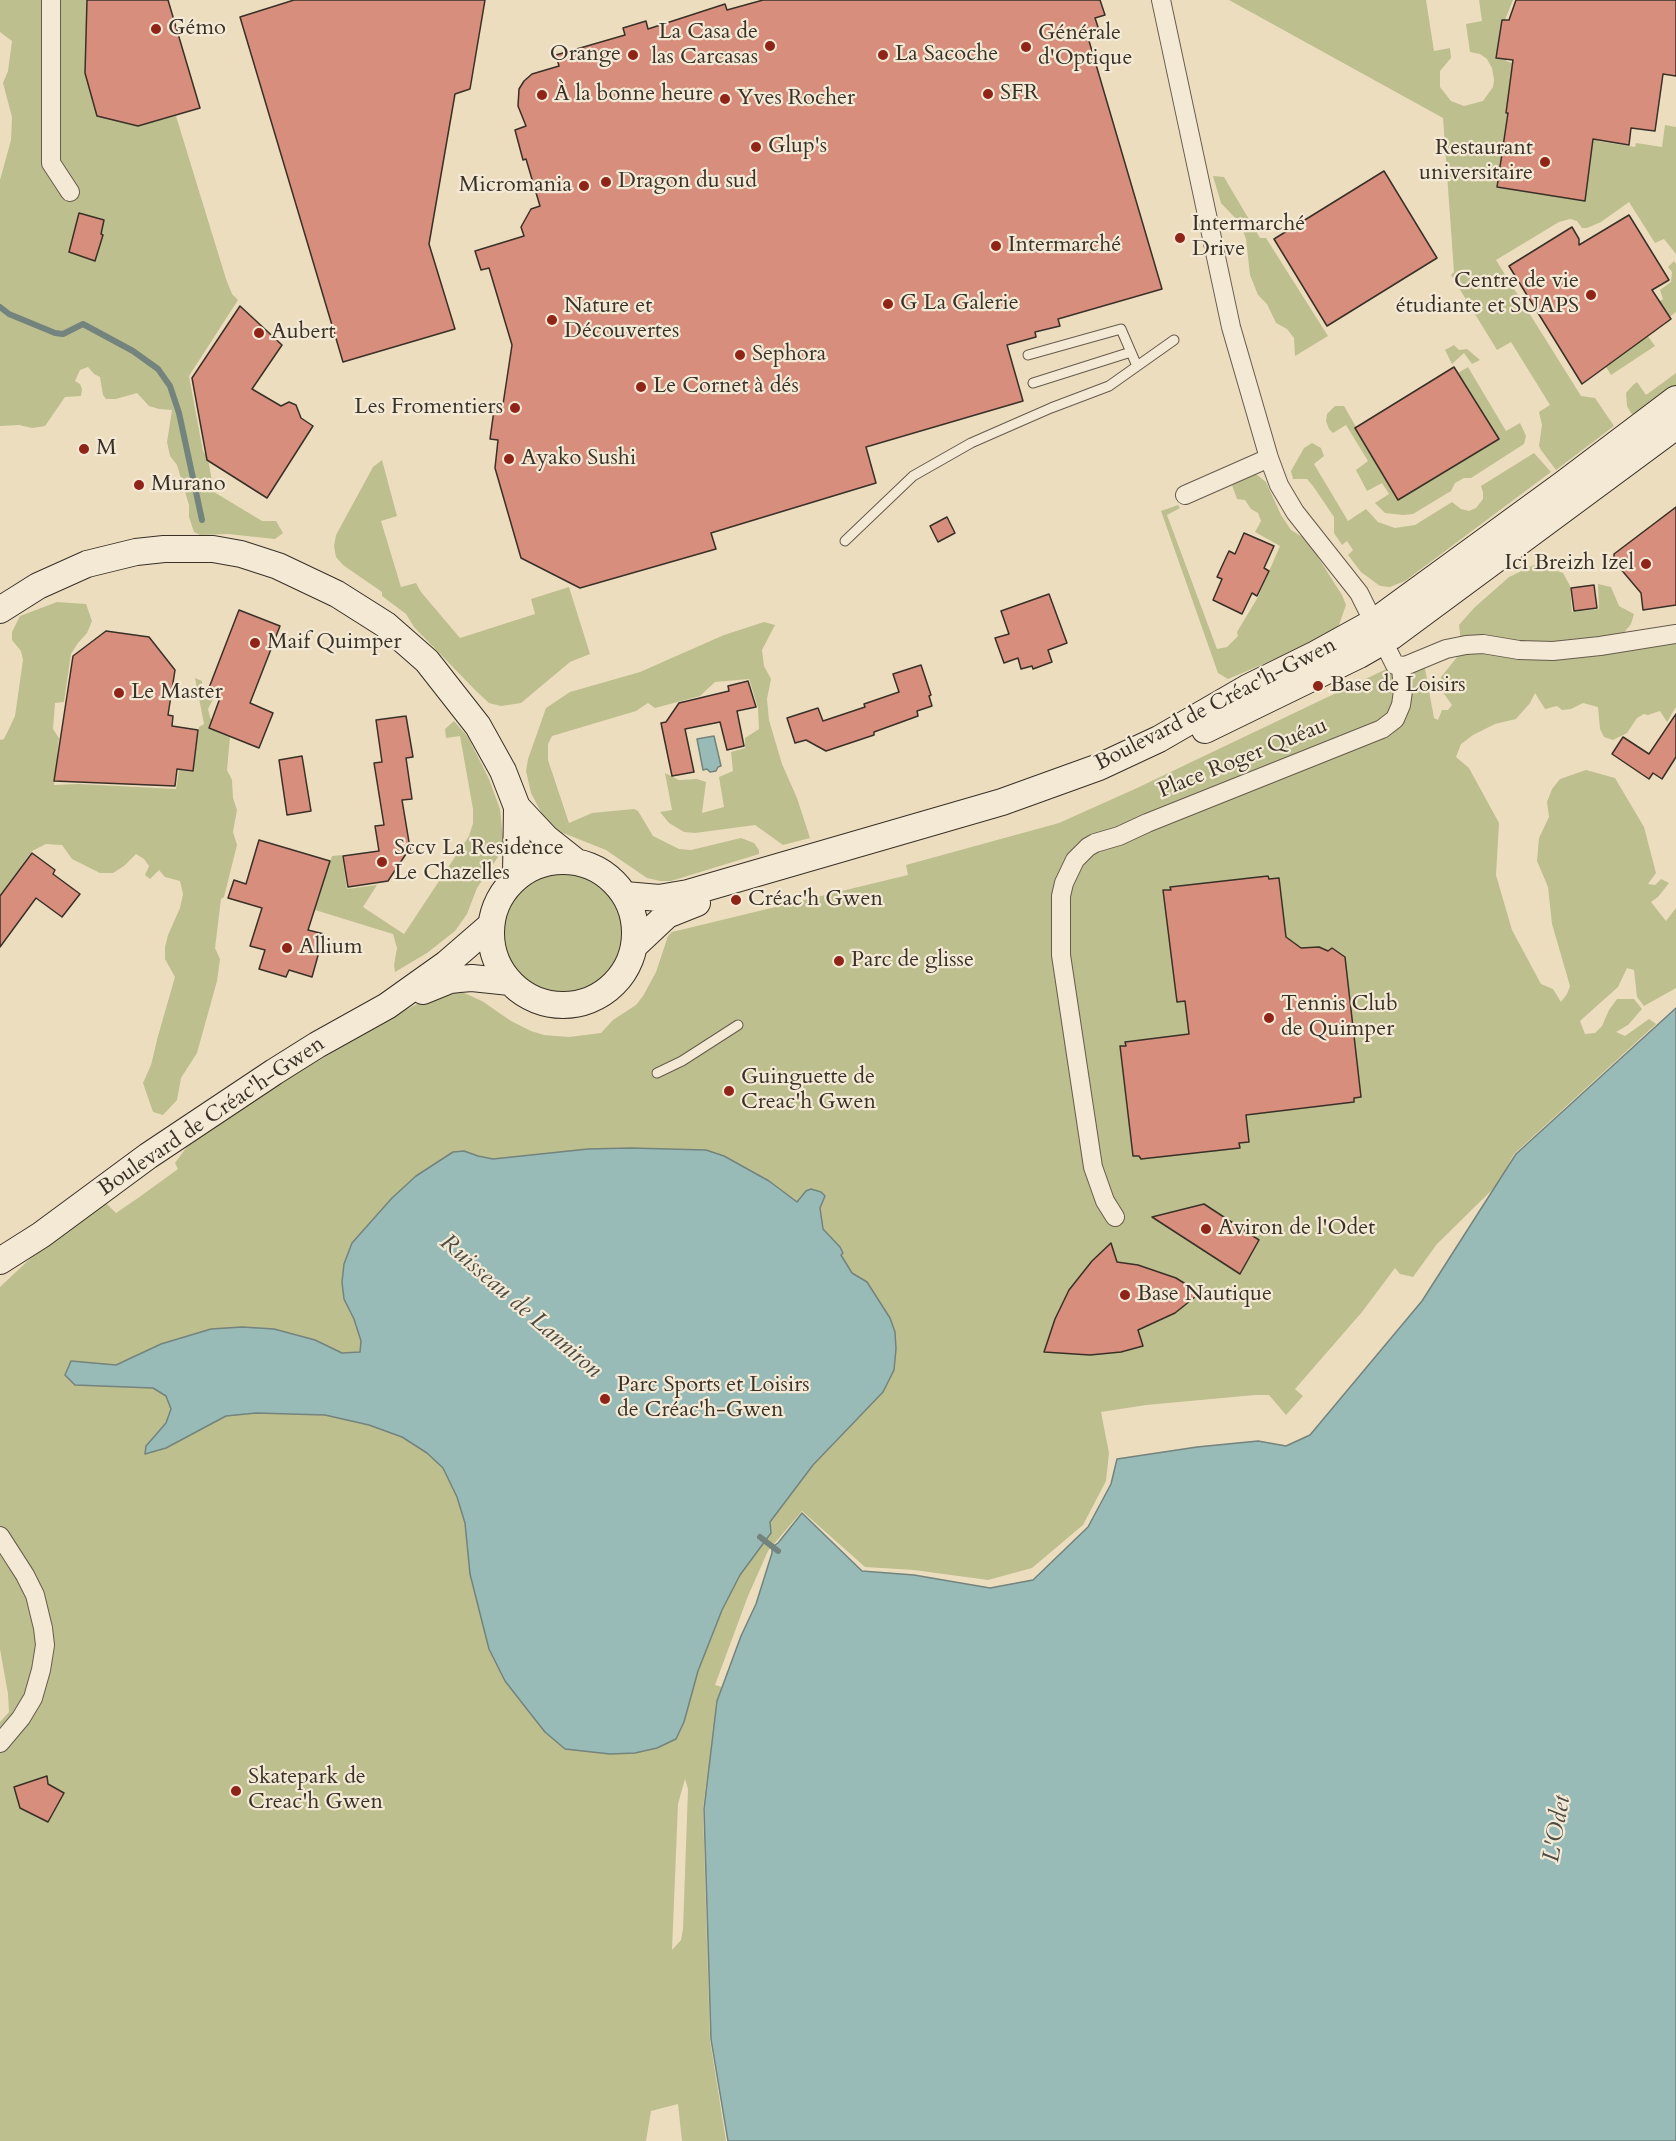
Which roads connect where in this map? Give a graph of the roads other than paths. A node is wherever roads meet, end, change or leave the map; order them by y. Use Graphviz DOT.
graph roads {
  1 [pos="51,0"];
  2 [pos="1161,0"];
  3 [pos="70,192"];
  4 [pos="1174,340"];
  5 [pos="1131,352"];
  6 [pos="1028,355"];
  7 [pos="1137,366"];
  8 [pos="1033,383"];
  9 [pos="1676,399"];
  10 [pos="1676,426"];
  11 [pos="1632,432"];
  12 [pos="1269,458"];
  13 [pos="1185,495"];
  14 [pos="845,541"];
  15 [pos="1517,544"];
  16 [pos="0,610"];
  17 [pos="1378,632"];
  18 [pos="1676,634"];
  19 [pos="1401,667"];
  20 [pos="517,807"];
  21 [pos="575,861"];
  22 [pos="516,875"];
  23 [pos="625,895"];
  24 [pos="491,925"];
  25 [pos="634,946"];
  26 [pos="510,982"];
  27 [pos="387,1006"];
  28 [pos="738,1025"];
  29 [pos="657,1073"];
  30 [pos="1115,1217"];
  31 [pos="41,1235"];
  32 [pos="0,1261"];
  33 [pos="0,1280"];
  34 [pos="0,1536"];
  35 [pos="0,1743"];
  1 -- 3 [label="street"];
  2 -- 12 [label="street"];
  4 -- 7 [label="lane"];
  5 -- 6 [label="lane"];
  5 -- 7 [label="lane"];
  5 -- 8 [label="lane"];
  7 -- 14 [label="lane"];
  9 -- 11 [label="street, Boulevard de Créac'h-Gwen"];
  10 -- 15 [label="street, Boulevard de Créac'h-Gwen"];
  11 -- 15 [label="street"];
  11 -- 17 [label="street, Boulevard de Créac'h-Gwen"];
  12 -- 13 [label="street"];
  12 -- 17 [label="street"];
  15 -- 17 [label="street, Boulevard de Créac'h-Gwen"];
  16 -- 20 [label="street"];
  17 -- 19 [label="street"];
  17 -- 23 [label="street, Boulevard de Créac'h-Gwen"];
  17 -- 25 [label="street, Boulevard de Créac'h-Gwen"];
  18 -- 19 [label="street"];
  19 -- 30 [label="street, Place Roger Quéau"];
  20 -- 21 [label="street"];
  20 -- 22 [label="street"];
  21 -- 22 [label="street"];
  21 -- 23 [label="street"];
  22 -- 24 [label="street"];
  23 -- 25 [label="street"];
  24 -- 26 [label="street"];
  24 -- 27 [label="street, Boulevard de Créac'h-Gwen"];
  25 -- 26 [label="street"];
  26 -- 27 [label="street, Boulevard de Créac'h-Gwen"];
  27 -- 31 [label="street, Boulevard de Créac'h-Gwen"];
  28 -- 29 [label="lane"];
  31 -- 32 [label="street, Boulevard de Créac'h-Gwen"];
  31 -- 33 [label="street, Boulevard de Créac'h-Gwen"];
  34 -- 35 [label="street"];
}
